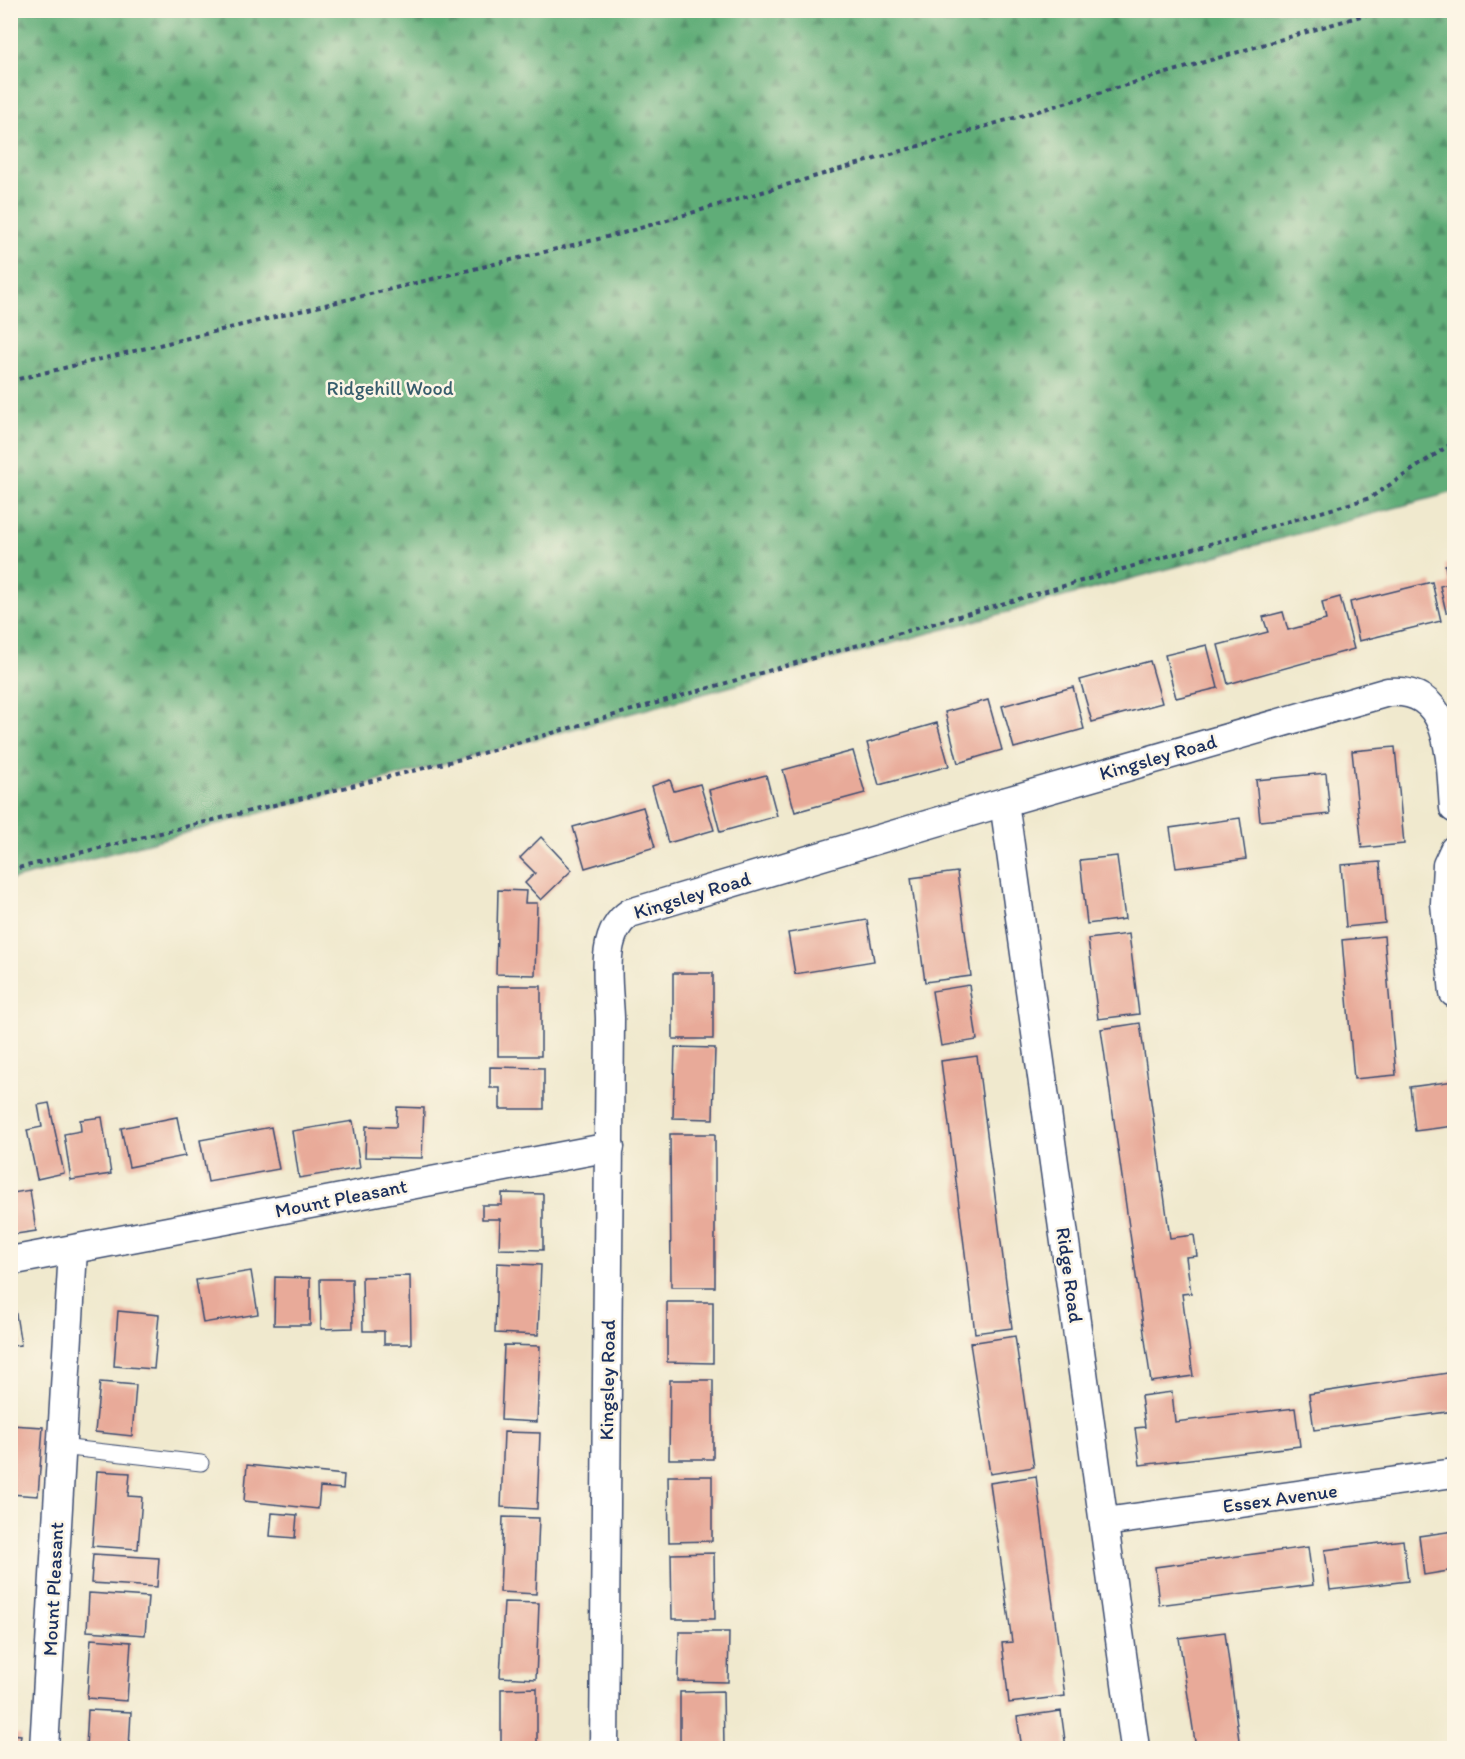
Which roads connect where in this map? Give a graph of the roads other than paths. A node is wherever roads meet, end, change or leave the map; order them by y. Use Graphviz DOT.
graph roads {
  1 [pos="1450,727"];
  2 [pos="1004,801"];
  3 [pos="1455,808"];
  4 [pos="1455,850"];
  5 [pos="1455,993"];
  6 [pos="610,1147"];
  7 [pos="73,1250"];
  8 [pos="10,1261"];
  9 [pos="62,1447"];
  10 [pos="201,1463"];
  11 [pos="1455,1473"];
  12 [pos="1105,1522"];
  13 [pos="44,1749"];
  14 [pos="604,1749"];
  15 [pos="1135,1749"];
  1 -- 2 [label="street, Kingsley Road"];
  1 -- 3 [label="street"];
  2 -- 6 [label="street, Kingsley Road"];
  2 -- 12 [label="street, Ridge Road"];
  4 -- 5 [label="street"];
  6 -- 7 [label="street, Mount Pleasant"];
  6 -- 14 [label="street, Kingsley Road"];
  7 -- 8 [label="street, Mount Pleasant"];
  7 -- 9 [label="street, Mount Pleasant"];
  9 -- 10 [label="lane"];
  9 -- 13 [label="street, Mount Pleasant"];
  11 -- 12 [label="street, Essex Avenue"];
  12 -- 15 [label="street, Ridge Road"];
}
